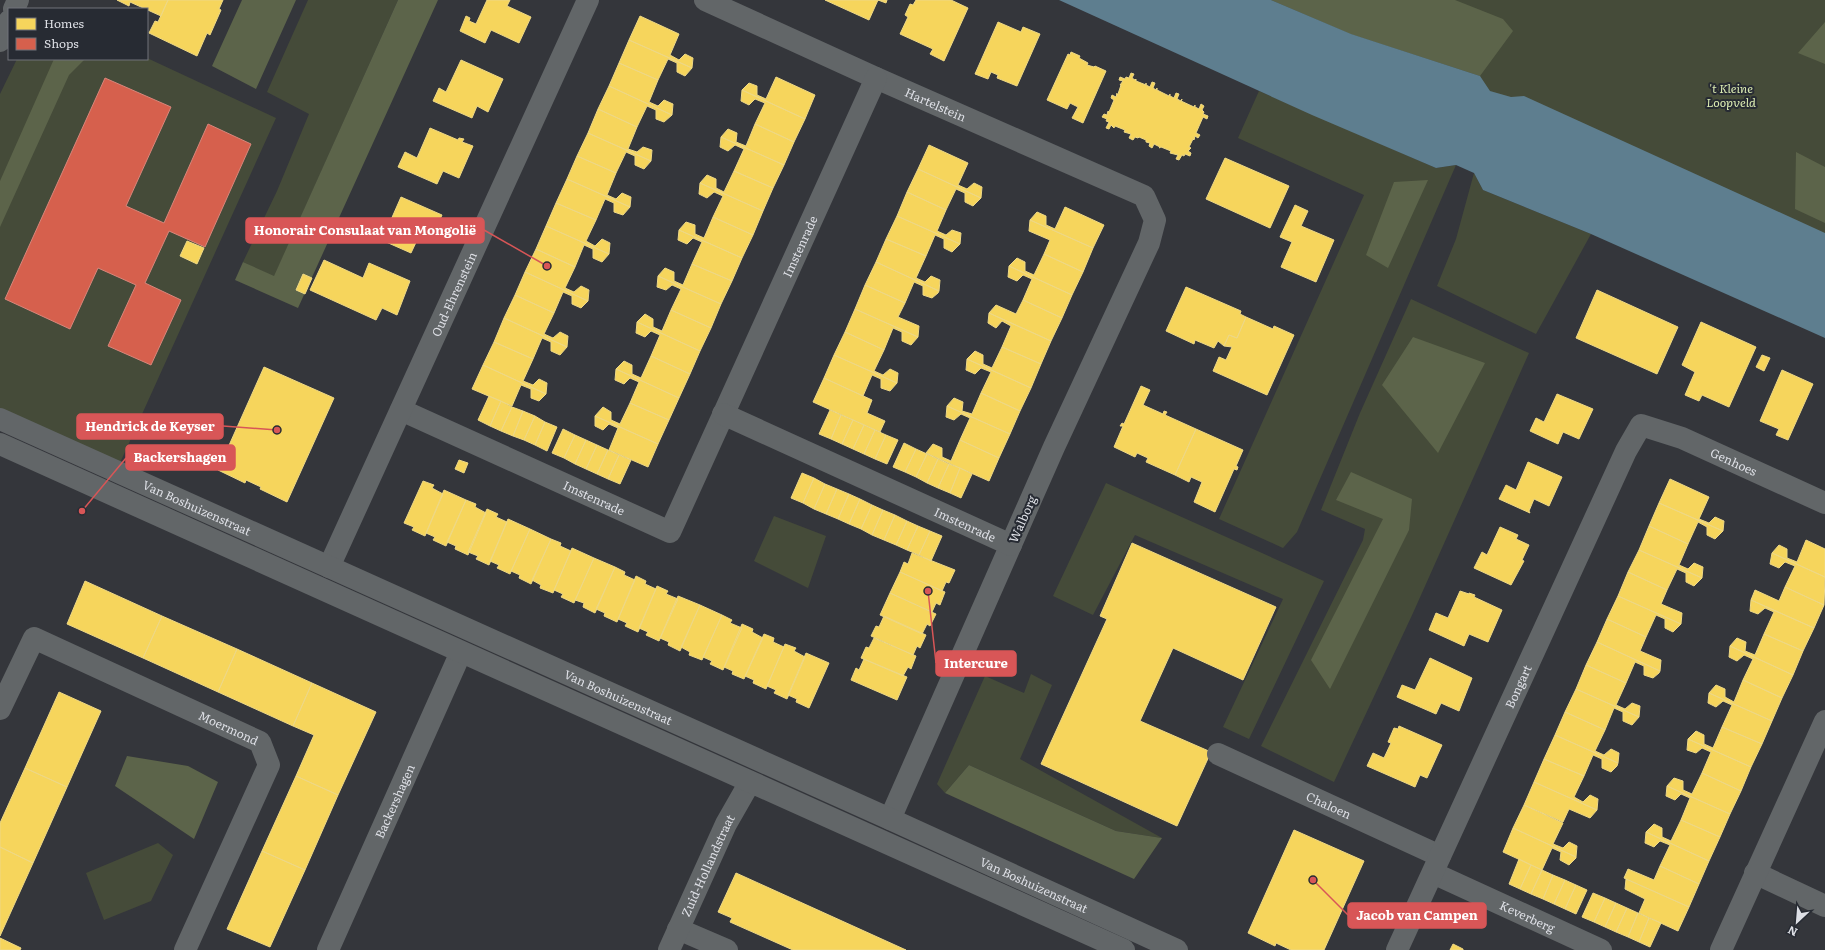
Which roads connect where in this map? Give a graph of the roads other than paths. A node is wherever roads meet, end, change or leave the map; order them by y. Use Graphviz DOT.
graph roads {
  1 [pos="588,0"];
  2 [pos="705,0"];
  3 [pos="8,23"];
  4 [pos="0,41"];
  5 [pos="876,78"];
  6 [pos="1155,220"];
  7 [pos="401,410"];
  8 [pos="723,414"];
  9 [pos="0,419"];
  10 [pos="1641,425"];
  11 [pos="0,444"];
  12 [pos="1825,502"];
  13 [pos="1011,545"];
  14 [pos="329,567"];
  15 [pos="320,588"];
  16 [pos="471,631"];
  17 [pos="461,652"];
  18 [pos="0,710"];
  19 [pos="1825,721"];
  20 [pos="1218,754"];
  21 [pos="766,763"];
  22 [pos="750,782"];
  23 [pos="890,819"];
  24 [pos="880,840"];
  25 [pos="1436,865"];
  26 [pos="1755,874"];
  27 [pos="1825,906"];
  28 [pos="678,929"];
  29 [pos="185,950"];
  30 [pos="328,950"];
  31 [pos="669,950"];
  32 [pos="727,950"];
  33 [pos="1124,950"];
  34 [pos="1177,950"];
  35 [pos="1397,950"];
  36 [pos="1601,950"];
  37 [pos="1721,950"];
  1 -- 7 [label="street, Oud-Ehrenstein"];
  2 -- 5 [label="street, Hartelstein"];
  3 -- 4 [label="street"];
  5 -- 6 [label="street, Hartelstein"];
  5 -- 8 [label="street, Imstenrade"];
  6 -- 13 [label="street, Walborg"];
  7 -- 8 [label="street, Imstenrade"];
  7 -- 14 [label="street, Oud-Ehrenstein"];
  8 -- 13 [label="street, Imstenrade"];
  9 -- 14 [label="street, Van Boshuizenstraat"];
  10 -- 12 [label="street, Genhoes"];
  10 -- 25 [label="street, Bongart"];
  11 -- 15 [label="street, Van Boshuizenstraat"];
  13 -- 23 [label="street, Walborg"];
  14 -- 15 [label="street"];
  14 -- 16 [label="street, Van Boshuizenstraat"];
  15 -- 17 [label="street, Van Boshuizenstraat"];
  16 -- 17 [label="street"];
  16 -- 21 [label="street, Van Boshuizenstraat"];
  17 -- 22 [label="street, Van Boshuizenstraat"];
  17 -- 30 [label="street, Backershagen"];
  18 -- 29 [label="street, Moermond"];
  19 -- 26 [label="street"];
  20 -- 25 [label="street, Chaloen"];
  21 -- 22 [label="street"];
  21 -- 23 [label="street, Van Boshuizenstraat"];
  22 -- 24 [label="street, Van Boshuizenstraat"];
  22 -- 28 [label="street, Zuid-Hollandstraat"];
  23 -- 24 [label="street"];
  23 -- 34 [label="street, Van Boshuizenstraat"];
  24 -- 33 [label="street, Van Boshuizenstraat"];
  25 -- 35 [label="street, Bongart"];
  25 -- 36 [label="street, Keverberg"];
  26 -- 27 [label="street"];
  26 -- 37 [label="street"];
  28 -- 31 [label="street, Zuid-Hollandstraat"];
  28 -- 32 [label="street"];
}
